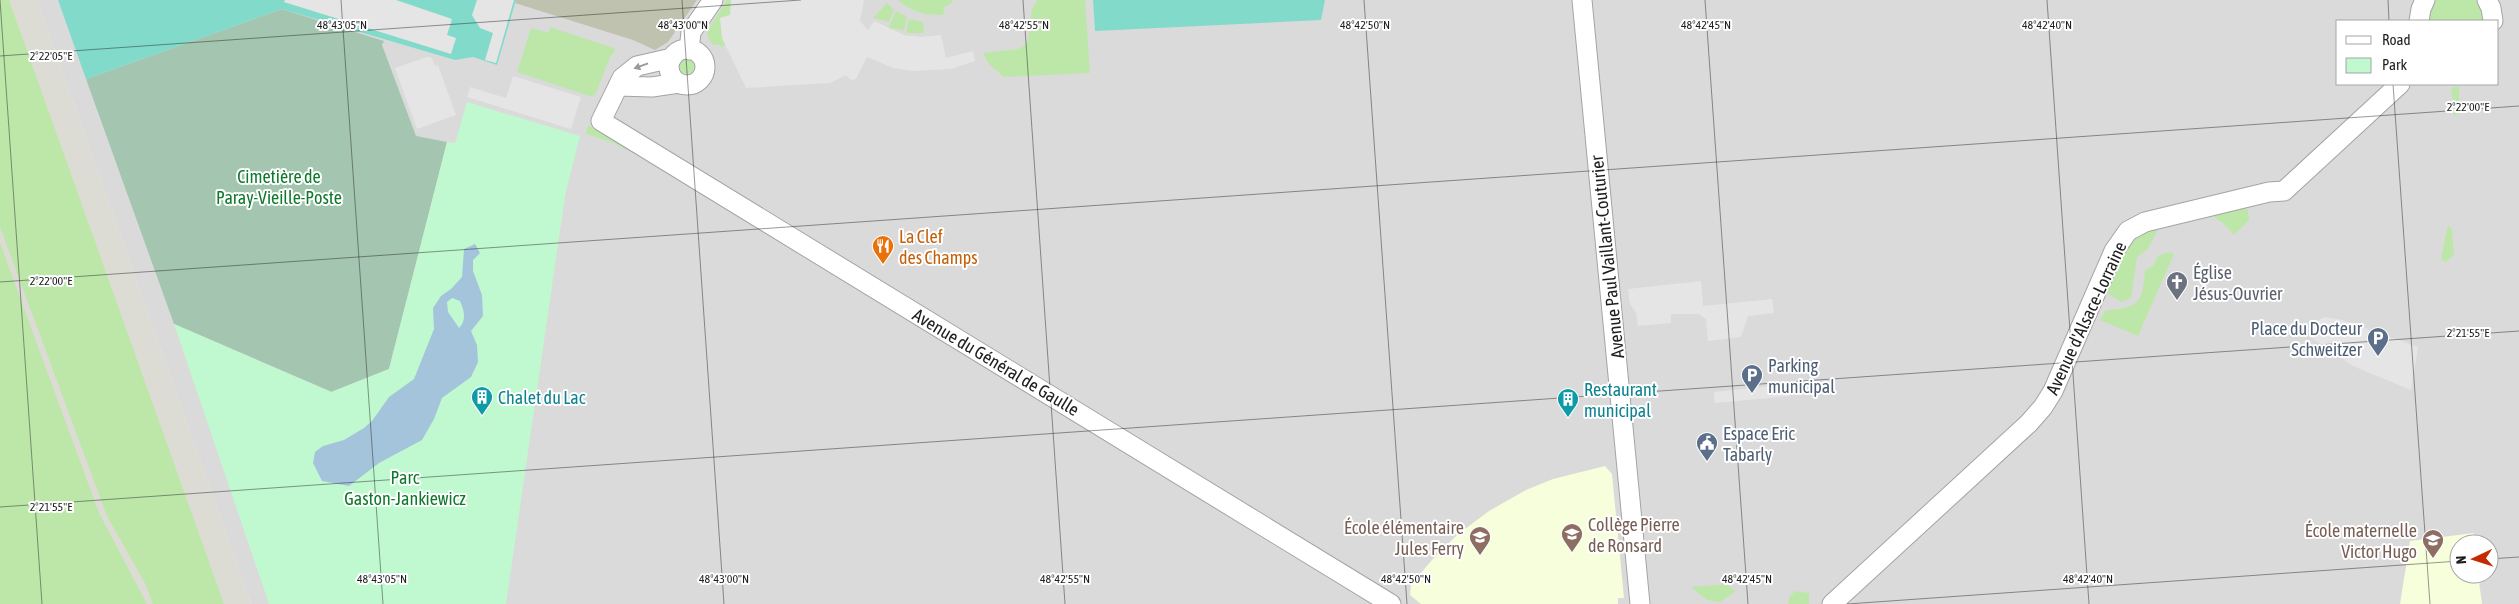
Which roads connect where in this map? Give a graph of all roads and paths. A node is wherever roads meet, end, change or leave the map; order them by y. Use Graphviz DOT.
graph roads {
  1 [pos="713,0"];
  2 [pos="1582,0"];
  3 [pos="2425,0"];
  4 [pos="2489,1"];
  5 [pos="2419,20"];
  6 [pos="2493,20"];
  7 [pos="680,54"];
  8 [pos="679,83"];
  9 [pos="2399,85"];
  10 [pos="618,86"];
  11 [pos="1390,604"];
  12 [pos="1640,604"];
  13 [pos="1832,604"];
  1 -- 7 [label="street"];
  2 -- 12 [label="street, Avenue Paul Vaillant-Couturier"];
  3 -- 5 [label="street"];
  4 -- 6 [label="street"];
  7 -- 8 [label="street"];
  7 -- 8 [label="street"];
  7 -- 10 [label="street, one-way"];
  8 -- 10 [label="street"];
  9 -- 13 [label="street, Avenue d'Alsace-Lorraine"];
  10 -- 11 [label="street, Avenue du Général de Gaulle"];
}
